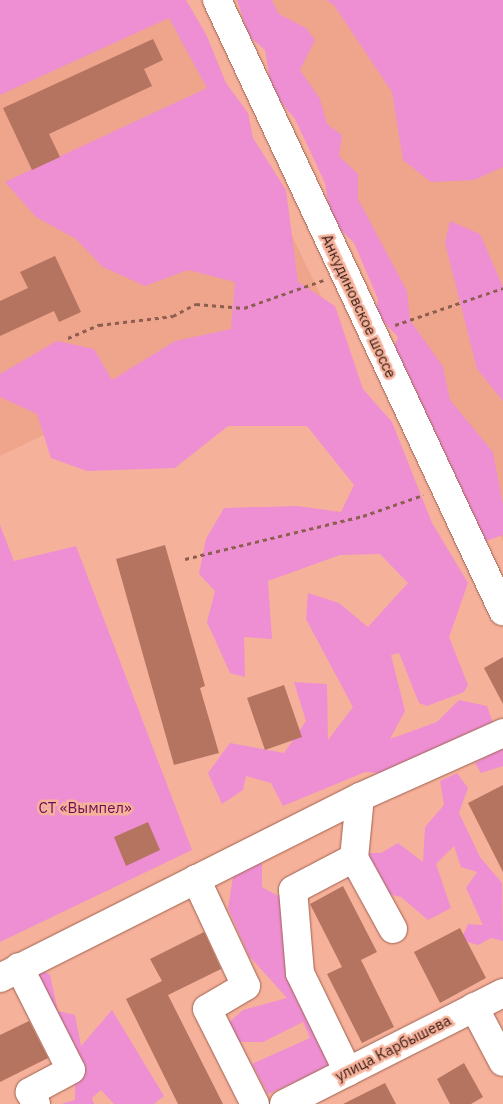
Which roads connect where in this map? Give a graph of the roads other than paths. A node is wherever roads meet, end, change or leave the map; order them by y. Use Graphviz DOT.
graph roads {
  1 [pos="217,0"];
  2 [pos="503,611"];
  3 [pos="503,733"];
  4 [pos="360,797"];
  5 [pos="354,858"];
  6 [pos="196,879"];
  7 [pos="393,929"];
  8 [pos="10,973"];
  9 [pos="503,993"];
  10 [pos="474,1007"];
  11 [pos="503,1062"];
  12 [pos="348,1072"];
  13 [pos="292,1102"];
  14 [pos="36,1104"];
  15 [pos="255,1104"];
  1 -- 2 [label="street, Анкудиновское шоссе"];
  3 -- 4 [label="street"];
  4 -- 5 [label="street"];
  4 -- 6 [label="street"];
  5 -- 7 [label="street"];
  5 -- 12 [label="street"];
  6 -- 8 [label="street"];
  6 -- 15 [label="street"];
  8 -- 14 [label="street"];
  9 -- 10 [label="street, улица Карбышева"];
  10 -- 11 [label="street"];
  10 -- 12 [label="street, улица Карбышева"];
  12 -- 13 [label="street, улица Карбышева"];
}
